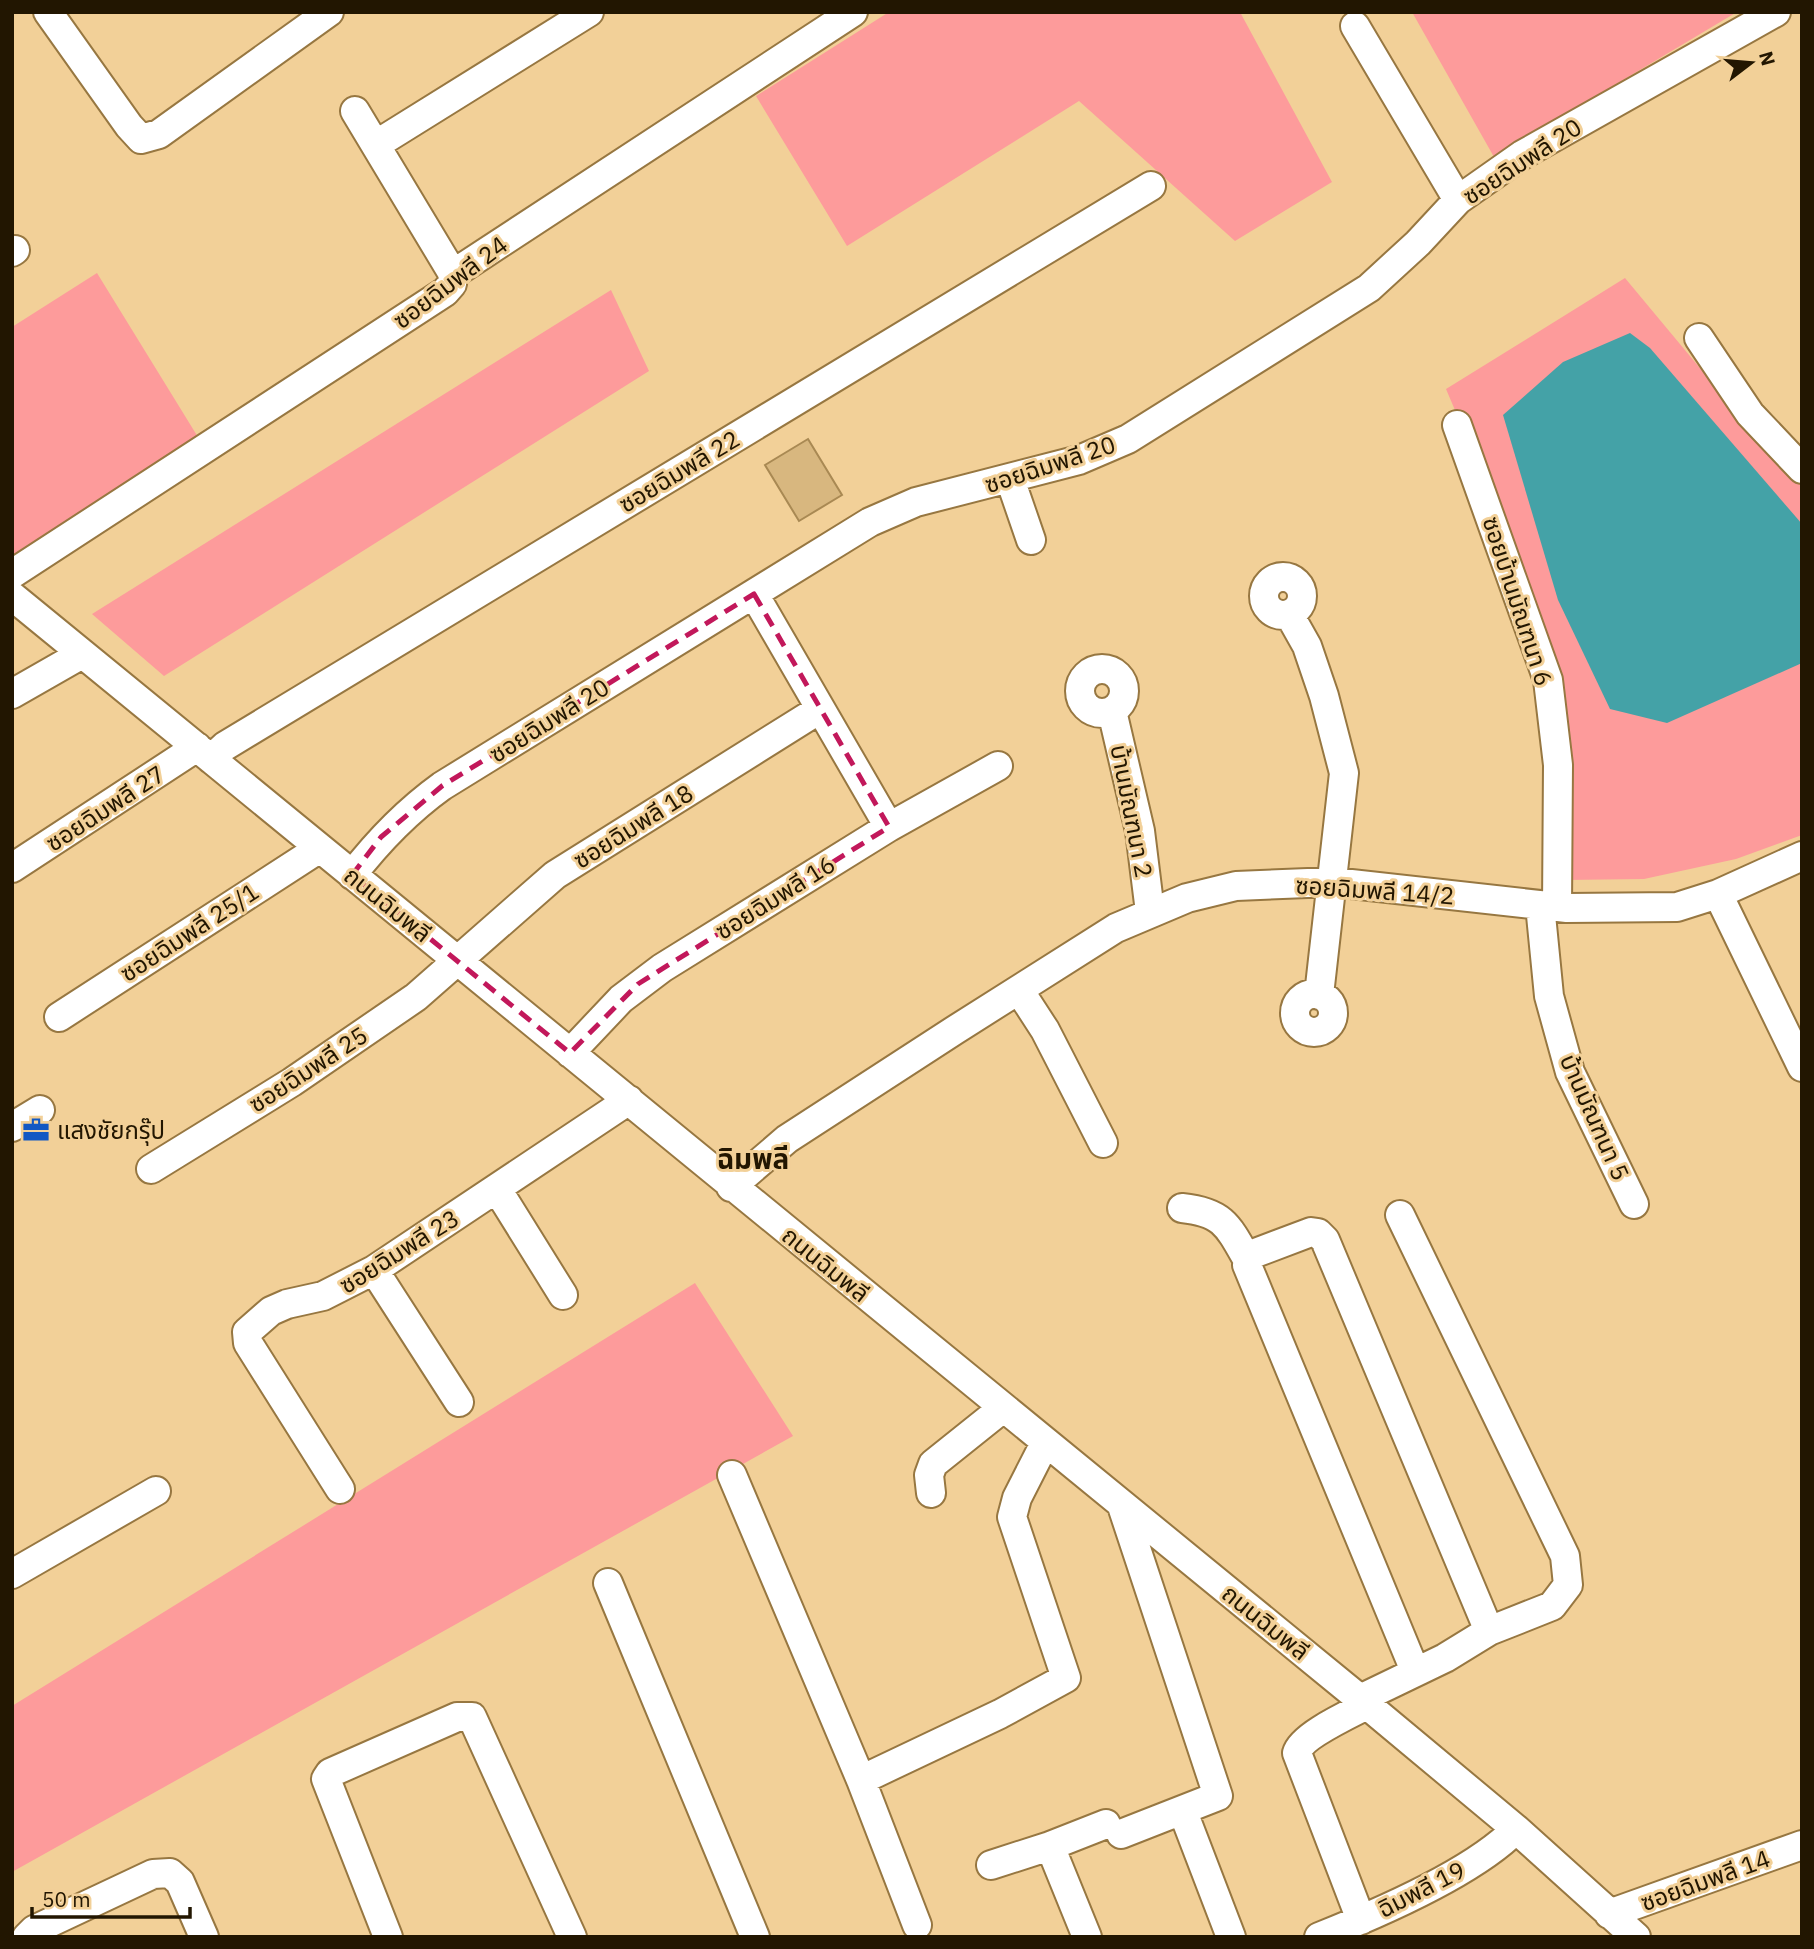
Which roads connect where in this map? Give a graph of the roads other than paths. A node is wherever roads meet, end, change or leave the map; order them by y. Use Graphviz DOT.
graph roads {
  1 [pos="329,12"];
  2 [pos="589,12"];
  3 [pos="853,12"];
  4 [pos="1776,12"];
  5 [pos="53,14"];
  6 [pos="1355,26"];
  7 [pos="355,111"];
  8 [pos="377,144"];
  9 [pos="1150,186"];
  10 [pos="1458,200"];
  11 [pos="453,274"];
  12 [pos="1699,338"];
  13 [pos="1457,425"];
  14 [pos="1802,469"];
  15 [pos="1010,480"];
  16 [pos="1031,540"];
  17 [pos="12,574"];
  18 [pos="754,594"];
  19 [pos="12,596"];
  20 [pos="1289,614"];
  21 [pos="82,654"];
  22 [pos="12,694"];
  23 [pos="820,709"];
  24 [pos="1112,711"];
  25 [pos="204,753"];
  26 [pos="998,765"];
  27 [pos="889,827"];
  28 [pos="320,848"];
  29 [pos="1802,856"];
  30 [pos="12,867"];
  31 [pos="352,875"];
  32 [pos="1334,882"];
  33 [pos="1718,894"];
  34 [pos="1548,906"];
  35 [pos="1150,912"];
  36 [pos="459,962"];
  37 [pos="1019,990"];
  38 [pos="1319,995"];
  39 [pos="58,1017"];
  40 [pos="570,1053"];
  41 [pos="1802,1067"];
  42 [pos="629,1100"];
  43 [pos="40,1110"];
  44 [pos="12,1127"];
  45 [pos="1103,1143"];
  46 [pos="151,1169"];
  47 [pos="731,1187"];
  48 [pos="497,1189"];
  49 [pos="1634,1204"];
  50 [pos="1182,1208"];
  51 [pos="1400,1215"];
  52 [pos="1247,1259"];
  53 [pos="374,1270"];
  54 [pos="563,1295"];
  55 [pos="459,1402"];
  56 [pos="1003,1408"];
  57 [pos="1045,1443"];
  58 [pos="732,1475"];
  59 [pos="340,1489"];
  60 [pos="156,1491"];
  61 [pos="932,1493"];
  62 [pos="1122,1506"];
  63 [pos="12,1574"];
  64 [pos="608,1583"];
  65 [pos="1489,1631"];
  66 [pos="1415,1671"];
  67 [pos="1364,1702"];
  68 [pos="861,1780"];
  69 [pos="1185,1817"];
  70 [pos="1516,1829"];
  71 [pos="1802,1845"];
  72 [pos="1050,1846"];
  73 [pos="992,1865"];
  74 [pos="1609,1914"];
  75 [pos="1361,1920"];
  76 [pos="918,1925"];
  77 [pos="27,1937"];
  78 [pos="204,1937"];
  79 [pos="388,1937"];
  80 [pos="572,1937"];
  81 [pos="755,1937"];
  82 [pos="1087,1937"];
  83 [pos="1231,1937"];
  84 [pos="1319,1937"];
  85 [pos="1636,1937"];
  1 -- 5 [label="street"];
  2 -- 8 [label="street"];
  3 -- 11 [label="street, ซอยฉิมพลี 24"];
  4 -- 10 [label="street, ซอยฉิมพลี 20"];
  6 -- 10 [label="street"];
  7 -- 8 [label="street"];
  8 -- 11 [label="street"];
  9 -- 25 [label="street, ซอยฉิมพลี 22"];
  10 -- 15 [label="street, ซอยฉิมพลี 20"];
  11 -- 17 [label="street, ซอยฉิมพลี 24"];
  12 -- 14 [label="street"];
  13 -- 34 [label="street, ซอยบ้านมัณฑนา 6"];
  15 -- 16 [label="street"];
  15 -- 18 [label="street, ซอยฉิมพลี 20"];
  18 -- 23 [label="street"];
  18 -- 31 [label="street, ซอยฉิมพลี 20"];
  19 -- 21 [label="street, ถนนฉิมพลี"];
  20 -- 32 [label="street"];
  21 -- 22 [label="street"];
  21 -- 25 [label="street, ถนนฉิมพลี"];
  23 -- 27 [label="street"];
  23 -- 36 [label="street, ซอยฉิมพลี 18"];
  24 -- 35 [label="street, บ้านมัณฑนา 2"];
  25 -- 28 [label="street, ถนนฉิมพลี"];
  25 -- 30 [label="street, ซอยฉิมพลี 27"];
  26 -- 27 [label="street, ซอยฉิมพลี 16"];
  27 -- 40 [label="street, ซอยฉิมพลี 16"];
  28 -- 31 [label="street, ถนนฉิมพลี"];
  28 -- 39 [label="street, ซอยฉิมพลี 25/1"];
  29 -- 33 [label="street, ซอยฉิมพลี 14/2"];
  31 -- 36 [label="street, ถนนฉิมพลี"];
  32 -- 34 [label="street, ซอยฉิมพลี 14/2"];
  32 -- 35 [label="street, ซอยฉิมพลี 14/2"];
  32 -- 38 [label="street"];
  33 -- 34 [label="street, ซอยฉิมพลี 14/2"];
  33 -- 41 [label="street"];
  34 -- 49 [label="street, บ้านมัณฑนา 5"];
  35 -- 37 [label="street, ซอยฉิมพลี 14/2"];
  36 -- 40 [label="street, ถนนฉิมพลี"];
  36 -- 46 [label="street, ซอยฉิมพลี 25"];
  37 -- 45 [label="street"];
  37 -- 47 [label="street, ซอยฉิมพลี 14/2"];
  40 -- 42 [label="street, ถนนฉิมพลี"];
  42 -- 47 [label="street, ถนนฉิมพลี"];
  42 -- 48 [label="street, ซอยฉิมพลี 23"];
  43 -- 44 [label="street"];
  47 -- 56 [label="street, ถนนฉิมพลี"];
  48 -- 53 [label="street, ซอยฉิมพลี 23"];
  48 -- 54 [label="street"];
  50 -- 52 [label="street"];
  51 -- 65 [label="street"];
  52 -- 65 [label="street"];
  52 -- 66 [label="street"];
  53 -- 55 [label="street"];
  53 -- 59 [label="street, ซอยฉิมพลี 23"];
  56 -- 57 [label="street, ถนนฉิมพลี"];
  56 -- 61 [label="street"];
  57 -- 62 [label="street, ถนนฉิมพลี"];
  57 -- 68 [label="street"];
  58 -- 68 [label="street"];
  60 -- 63 [label="street"];
  62 -- 67 [label="street, ถนนฉิมพลี"];
  62 -- 72 [label="street"];
  64 -- 81 [label="street"];
  65 -- 66 [label="street"];
  66 -- 67 [label="street"];
  67 -- 70 [label="street, ถนนฉิมพลี"];
  67 -- 75 [label="street"];
  68 -- 76 [label="street"];
  69 -- 83 [label="street"];
  70 -- 74 [label="street, ถนนฉิมพลี"];
  70 -- 75 [label="street, ฉิมพลี 19"];
  71 -- 74 [label="street, ซอยฉิมพลี 14"];
  72 -- 73 [label="street"];
  72 -- 82 [label="street"];
  74 -- 85 [label="street, ถนนฉิมพลี"];
  75 -- 84 [label="street, ฉิมพลี 19"];
  77 -- 78 [label="street"];
  79 -- 80 [label="street"];
}
